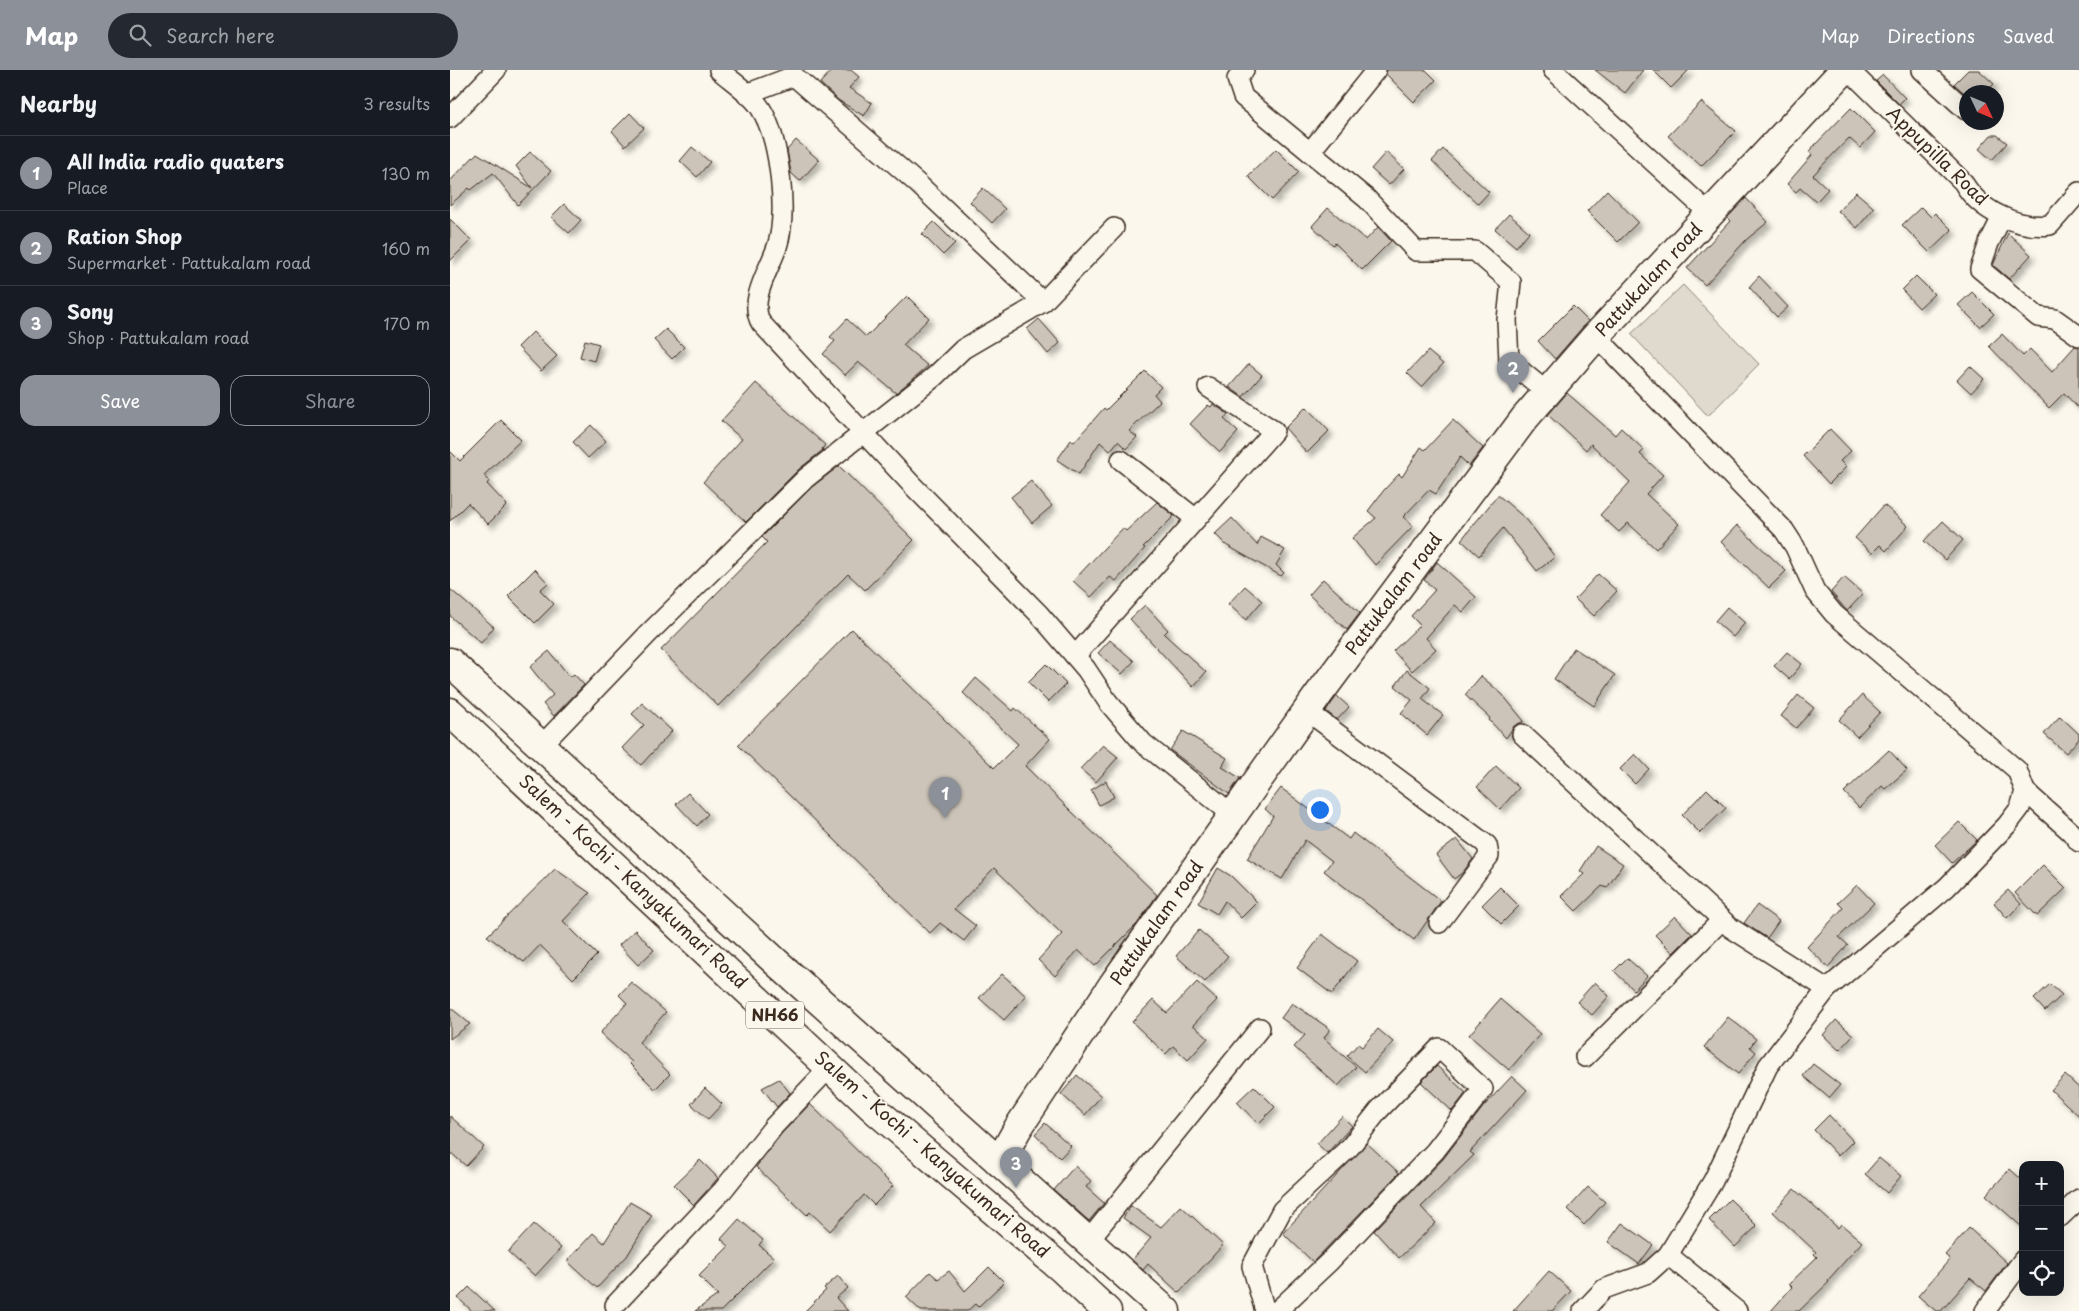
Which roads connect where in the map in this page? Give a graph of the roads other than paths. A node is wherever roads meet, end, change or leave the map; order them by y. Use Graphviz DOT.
graph roads {
  1 [pos="496,70"];
  2 [pos="719,70"];
  3 [pos="1244,70"];
  4 [pos="1376,70"];
  5 [pos="1553,70"];
  6 [pos="1844,70"];
  7 [pos="1848,70"];
  8 [pos="1922,70"];
  9 [pos="797,73"];
  10 [pos="746,94"];
  11 [pos="1959,104"];
  12 [pos="450,118"];
  13 [pos="1310,152"];
  14 [pos="2079,192"];
  15 [pos="1710,214"];
  16 [pos="2002,217"];
  17 [pos="1114,228"];
  18 [pos="1043,302"];
  19 [pos="1596,336"];
  20 [pos="2079,336"];
  21 [pos="1208,387"];
  22 [pos="1548,393"];
  23 [pos="864,432"];
  24 [pos="1121,460"];
  25 [pos="1196,519"];
  26 [pos="1075,656"];
  27 [pos="450,662"];
  28 [pos="1306,711"];
  29 [pos="450,712"];
  30 [pos="1522,734"];
  31 [pos="541,746"];
  32 [pos="2025,791"];
  33 [pos="1233,815"];
  34 [pos="2079,842"];
  35 [pos="1722,920"];
  36 [pos="1439,923"];
  37 [pos="1827,989"];
  38 [pos="1260,1028"];
  39 [pos="1584,1057"];
  40 [pos="830,1067"];
  41 [pos="1000,1162"];
  42 [pos="2079,1199"];
  43 [pos="2064,1213"];
  44 [pos="1088,1241"];
  45 [pos="1668,1256"];
  46 [pos="2019,1265"];
  47 [pos="615,1305"];
  48 [pos="1107,1311"];
  49 [pos="1166,1311"];
  50 [pos="1265,1311"];
  51 [pos="1277,1311"];
  52 [pos="1583,1311"];
  53 [pos="1738,1311"];
  54 [pos="1985,1311"];
  1 -- 12 [label="street"];
  2 -- 10 [label="street"];
  3 -- 13 [label="street"];
  4 -- 13 [label="street"];
  5 -- 15 [label="street"];
  6 -- 15 [label="main road, Pattukalam road"];
  7 -- 16 [label="street, Appupilla Road"];
  8 -- 11 [label="street"];
  9 -- 10 [label="street"];
  9 -- 18 [label="street"];
  10 -- 23 [label="street"];
  13 -- 22 [label="street"];
  14 -- 16 [label="street, Appupilla Road"];
  15 -- 19 [label="main road, Pattukalam road"];
  16 -- 20 [label="street"];
  17 -- 18 [label="street"];
  18 -- 23 [label="street"];
  19 -- 22 [label="main road, Pattukalam road"];
  19 -- 32 [label="street"];
  21 -- 25 [label="street"];
  22 -- 28 [label="main road, Pattukalam road"];
  23 -- 26 [label="street"];
  23 -- 31 [label="street"];
  24 -- 25 [label="street"];
  25 -- 26 [label="street"];
  26 -- 33 [label="street"];
  27 -- 31 [label="main road"];
  28 -- 33 [label="main road, Pattukalam road"];
  28 -- 36 [label="street"];
  29 -- 40 [label="main road, Salem - Kochi - Kanyakumari Road / NH66"];
  30 -- 35 [label="street"];
  31 -- 41 [label="main road"];
  32 -- 34 [label="street"];
  32 -- 37 [label="street"];
  33 -- 41 [label="main road, Pattukalam road"];
  35 -- 37 [label="street"];
  35 -- 39 [label="street"];
  37 -- 45 [label="street"];
  38 -- 44 [label="street"];
  40 -- 47 [label="street"];
  40 -- 48 [label="main road, Salem - Kochi - Kanyakumari Road / NH66"];
  41 -- 44 [label="main road"];
  42 -- 43 [label="street"];
  44 -- 49 [label="main road"];
  45 -- 52 [label="street"];
  45 -- 53 [label="street"];
  46 -- 54 [label="street"];
  50 -- 51 [label="street"];
}
